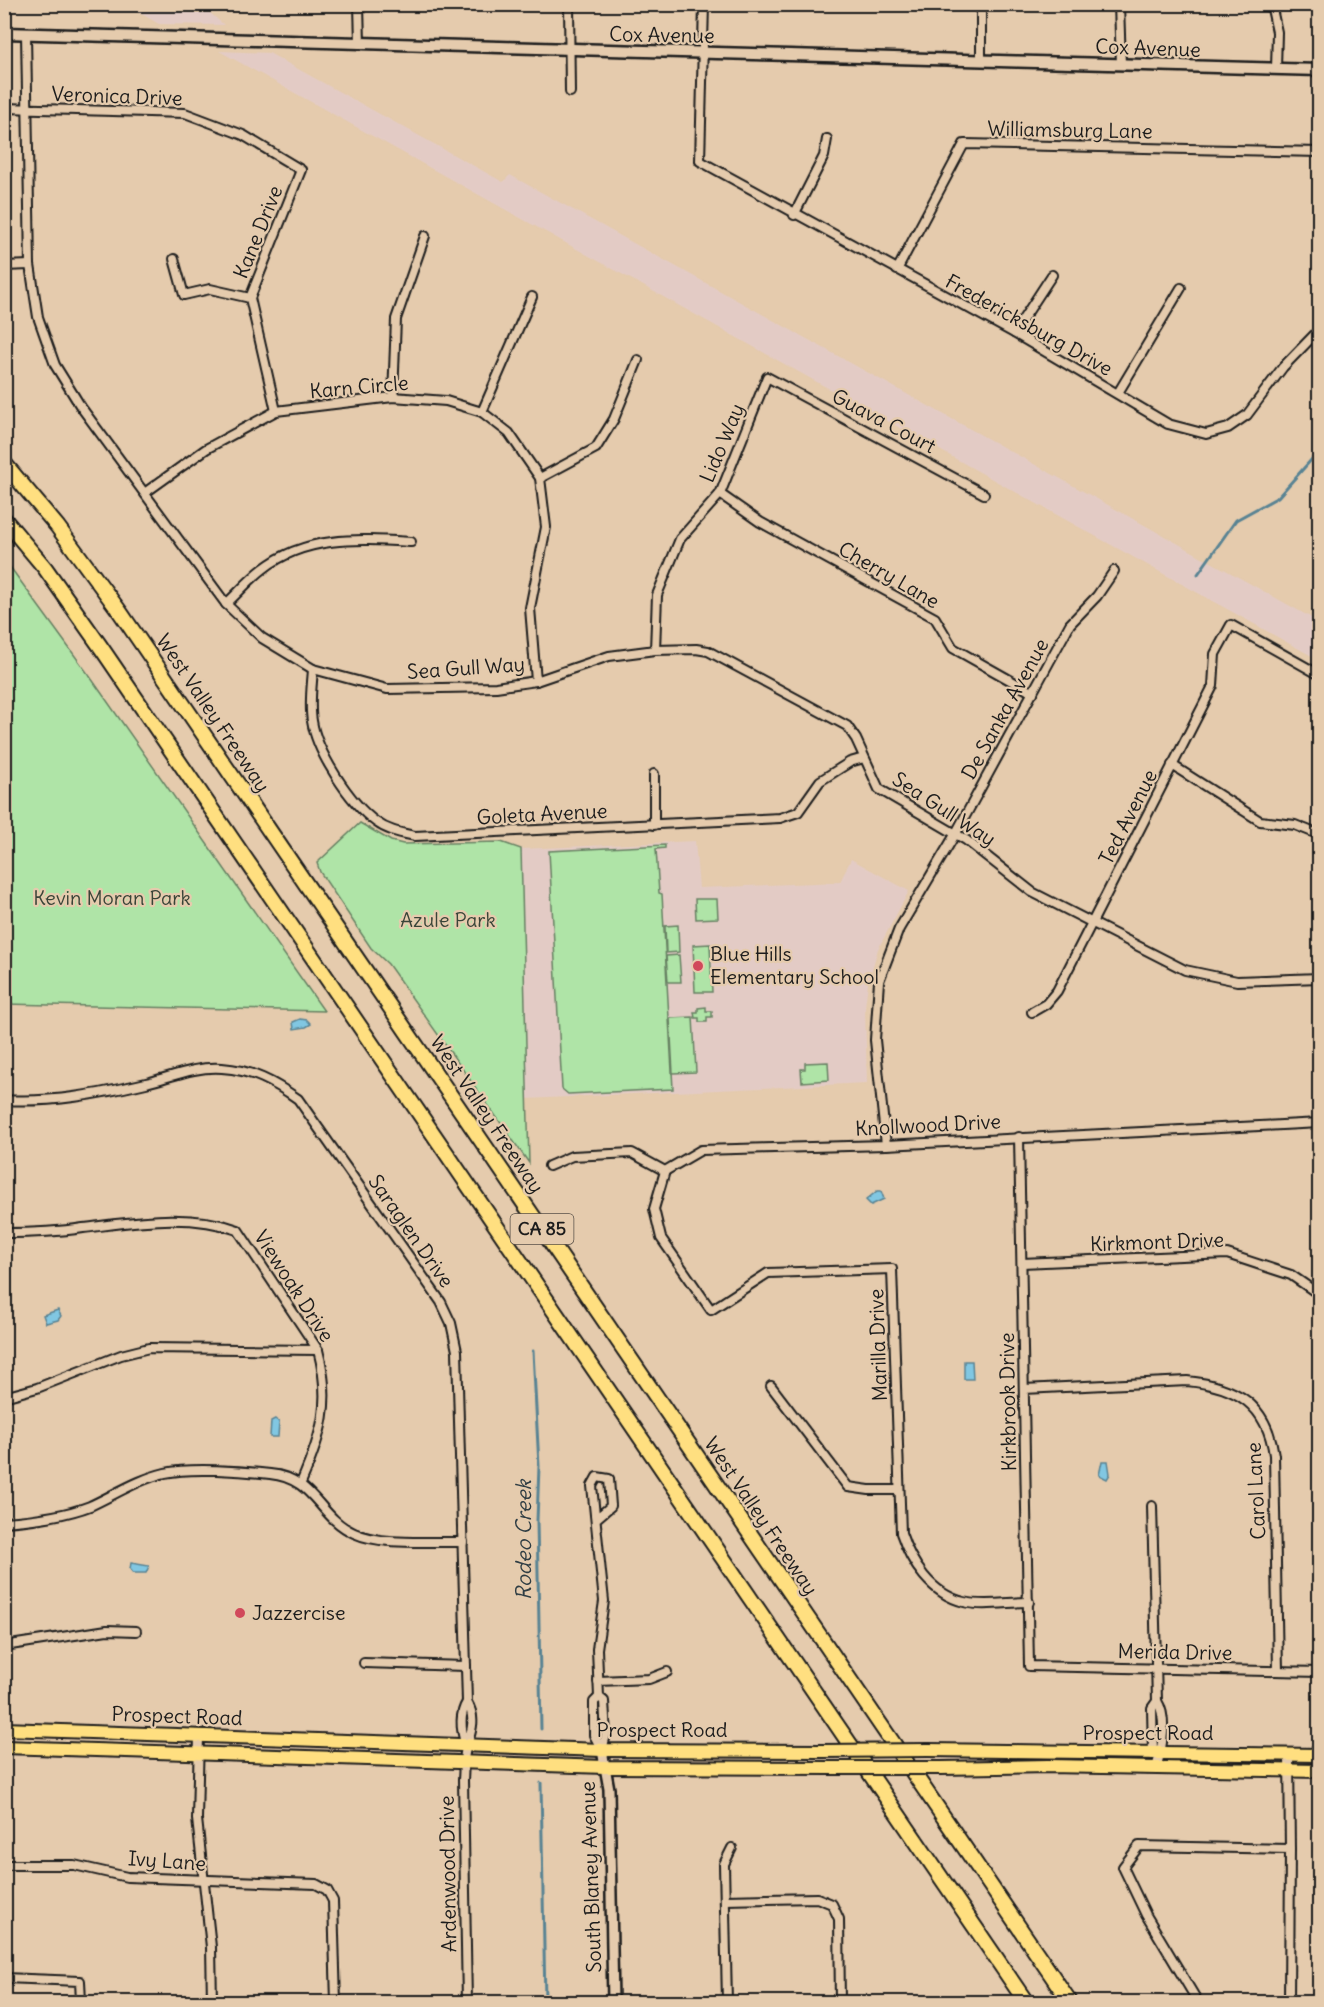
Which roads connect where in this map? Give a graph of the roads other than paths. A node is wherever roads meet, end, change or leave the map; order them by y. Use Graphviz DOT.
graph roads {
  1 [pos="359,4"];
  2 [pos="569,4"];
  3 [pos="704,4"];
  4 [pos="981,4"];
  5 [pos="1119,4"];
  6 [pos="1271,4"];
  7 [pos="4,33"];
  8 [pos="26,34"];
  9 [pos="360,44"];
  10 [pos="569,51"];
  11 [pos="703,54"];
  12 [pos="981,61"];
  13 [pos="1120,65"];
  14 [pos="1276,69"];
  15 [pos="1320,70"];
  16 [pos="570,92"];
  17 [pos="4,108"];
  18 [pos="27,109"];
  19 [pos="827,139"];
  20 [pos="1320,152"];
  21 [pos="301,170"];
  22 [pos="794,215"];
  23 [pos="425,236"];
  24 [pos="174,259"];
  25 [pos="30,265"];
  26 [pos="4,266"];
  27 [pos="897,270"];
  28 [pos="1052,275"];
  29 [pos="1181,288"];
  30 [pos="532,297"];
  31 [pos="250,298"];
  32 [pos="1320,329"];
  33 [pos="1014,333"];
  34 [pos="638,360"];
  35 [pos="767,377"];
  36 [pos="1118,393"];
  37 [pos="393,397"];
  38 [pos="276,411"];
  39 [pos="482,412"];
  40 [pos="4,463"];
  41 [pos="540,478"];
  42 [pos="146,492"];
  43 [pos="720,494"];
  44 [pos="984,494"];
  45 [pos="4,519"];
  46 [pos="411,542"];
  47 [pos="1114,571"];
  48 [pos="226,604"];
  49 [pos="655,650"];
  50 [pos="313,669"];
  51 [pos="1320,675"];
  52 [pos="536,681"];
  53 [pos="1033,693"];
  54 [pos="864,758"];
  55 [pos="1172,765"];
  56 [pos="654,774"];
  57 [pos="654,825"];
  58 [pos="956,833"];
  59 [pos="1320,835"];
  60 [pos="1093,923"];
  61 [pos="1320,978"];
  62 [pos="1032,1012"];
  63 [pos="4,1100"];
  64 [pos="1320,1123"];
  65 [pos="1018,1137"];
  66 [pos="886,1145"];
  67 [pos="549,1166"];
  68 [pos="664,1171"];
  69 [pos="4,1233"];
  70 [pos="1022,1263"];
  71 [pos="1320,1295"];
  72 [pos="318,1350"];
  73 [pos="771,1386"];
  74 [pos="1024,1389"];
  75 [pos="4,1398"];
  76 [pos="301,1483"];
  77 [pos="899,1490"];
  78 [pos="1152,1506"];
  79 [pos="597,1518"];
  80 [pos="4,1522"];
  81 [pos="463,1542"];
  82 [pos="1029,1602"];
  83 [pos="136,1631"];
  84 [pos="4,1646"];
  85 [pos="364,1663"];
  86 [pos="466,1666"];
  87 [pos="1029,1666"];
  88 [pos="1157,1668"];
  89 [pos="1278,1671"];
  90 [pos="667,1672"];
  91 [pos="1320,1672"];
  92 [pos="598,1681"];
  93 [pos="4,1729"];
  94 [pos="199,1736"];
  95 [pos="466,1745"];
  96 [pos="4,1747"];
  97 [pos="602,1750"];
  98 [pos="1157,1752"];
  99 [pos="199,1754"];
  100 [pos="1289,1754"];
  101 [pos="1320,1755"];
  102 [pos="465,1763"];
  103 [pos="605,1767"];
  104 [pos="1156,1768"];
  105 [pos="1289,1770"];
  106 [pos="1320,1771"];
  107 [pos="732,1848"];
  108 [pos="1290,1849"];
  109 [pos="4,1865"];
  110 [pos="203,1881"];
  111 [pos="725,1900"];
  112 [pos="4,1978"];
  113 [pos="81,2002"];
  114 [pos="212,2002"];
  115 [pos="336,2002"];
  116 [pos="467,2002"];
  117 [pos="613,2002"];
  118 [pos="727,2002"];
  119 [pos="840,2002"];
  120 [pos="1026,2002"];
  121 [pos="1070,2002"];
  122 [pos="1198,2002"];
  123 [pos="1289,2002"];
  1 -- 9 [label="street"];
  2 -- 10 [label="street"];
  3 -- 11 [label="street"];
  4 -- 12 [label="street"];
  5 -- 13 [label="street"];
  6 -- 14 [label="street"];
  7 -- 8 [label="main road, Cox Avenue"];
  8 -- 9 [label="main road, Cox Avenue"];
  8 -- 18 [label="street, Sea Gull Way"];
  9 -- 10 [label="main road, Cox Avenue"];
  10 -- 11 [label="main road, Cox Avenue"];
  10 -- 16 [label="street"];
  11 -- 12 [label="main road, Cox Avenue"];
  11 -- 22 [label="street, Fredericksburg Drive"];
  12 -- 13 [label="main road, Cox Avenue"];
  13 -- 14 [label="main road, Cox Avenue"];
  14 -- 15 [label="main road, Cox Avenue"];
  17 -- 18 [label="street, Veronica Drive"];
  18 -- 21 [label="street, Veronica Drive"];
  18 -- 25 [label="street, Sea Gull Way"];
  19 -- 22 [label="street"];
  20 -- 27 [label="street, Williamsburg Lane"];
  21 -- 31 [label="street, Kane Drive"];
  22 -- 27 [label="street, Fredericksburg Drive"];
  23 -- 37 [label="street"];
  24 -- 31 [label="street"];
  25 -- 26 [label="street"];
  25 -- 42 [label="street, Sea Gull Way"];
  27 -- 33 [label="street, Fredericksburg Drive"];
  28 -- 33 [label="street"];
  29 -- 36 [label="street"];
  30 -- 39 [label="street"];
  31 -- 38 [label="street, Kane Drive"];
  32 -- 36 [label="street, Fredericksburg Drive"];
  33 -- 36 [label="street, Fredericksburg Drive"];
  34 -- 41 [label="street"];
  35 -- 43 [label="street, Lido Way"];
  35 -- 44 [label="street, Guava Court"];
  37 -- 38 [label="street, Karn Circle"];
  37 -- 39 [label="street, Karn Circle"];
  38 -- 42 [label="street, Karn Circle"];
  39 -- 41 [label="street, Karn Circle"];
  40 -- 121 [label="highway, West Valley Freeway / CA 85"];
  41 -- 52 [label="street, Karn Circle"];
  42 -- 48 [label="street, Sea Gull Way"];
  43 -- 49 [label="street, Lido Way"];
  43 -- 53 [label="street, Cherry Lane"];
  45 -- 120 [label="highway, CA 85"];
  46 -- 48 [label="street"];
  47 -- 53 [label="street, De Sanka Avenue"];
  48 -- 50 [label="street, Sea Gull Way"];
  49 -- 52 [label="street, Sea Gull Way"];
  49 -- 54 [label="street, Sea Gull Way"];
  50 -- 52 [label="street, Sea Gull Way"];
  50 -- 57 [label="street, Goleta Avenue"];
  51 -- 55 [label="street, Ted Avenue"];
  53 -- 58 [label="street, De Sanka Avenue"];
  54 -- 57 [label="street, Goleta Avenue"];
  54 -- 58 [label="street, Sea Gull Way"];
  55 -- 59 [label="street"];
  55 -- 60 [label="street, Ted Avenue"];
  56 -- 57 [label="street"];
  58 -- 60 [label="street, Sea Gull Way"];
  58 -- 66 [label="street, De Sanka Avenue"];
  60 -- 61 [label="street, Sea Gull Way"];
  60 -- 62 [label="street, Ted Avenue"];
  63 -- 81 [label="street, Saraglen Drive"];
  64 -- 65 [label="street, Knollwood Drive"];
  65 -- 66 [label="street, Knollwood Drive"];
  65 -- 70 [label="street, Kirkbrook Drive"];
  66 -- 68 [label="street, Knollwood Drive"];
  67 -- 68 [label="street"];
  68 -- 77 [label="street, Marilla Drive"];
  69 -- 72 [label="street, Viewoak Drive"];
  70 -- 71 [label="street, Kirkmont Drive"];
  70 -- 74 [label="street, Kirkbrook Drive"];
  72 -- 75 [label="street"];
  72 -- 76 [label="street, Viewoak Drive"];
  73 -- 77 [label="street"];
  74 -- 82 [label="street, Kirkbrook Drive"];
  74 -- 89 [label="street, Carol Lane"];
  76 -- 80 [label="street"];
  76 -- 81 [label="street"];
  77 -- 82 [label="street, Marilla Drive"];
  78 -- 88 [label="street"];
  79 -- 79 [label="street"];
  79 -- 92 [label="street"];
  81 -- 86 [label="street, Saraglen Drive"];
  82 -- 87 [label="street, Kirkbrook Drive"];
  83 -- 84 [label="street"];
  85 -- 86 [label="street"];
  86 -- 95 [label="street, Saraglen Drive"];
  87 -- 88 [label="street, Merida Drive"];
  88 -- 89 [label="street, Merida Drive"];
  88 -- 98 [label="street"];
  89 -- 91 [label="street, Merida Drive"];
  90 -- 92 [label="street"];
  92 -- 97 [label="street"];
  93 -- 94 [label="main road, Prospect Road"];
  94 -- 95 [label="main road, Prospect Road"];
  94 -- 99 [label="street"];
  95 -- 97 [label="main road, Prospect Road"];
  95 -- 102 [label="street, Ardenwood Drive"];
  96 -- 99 [label="main road, Prospect Road"];
  97 -- 98 [label="main road, Prospect Road, bridge"];
  97 -- 103 [label="street, South Blaney Avenue"];
  98 -- 100 [label="main road, Prospect Road"];
  98 -- 104 [label="street"];
  99 -- 102 [label="main road, Prospect Road"];
  99 -- 110 [label="street"];
  100 -- 101 [label="main road, Prospect Road"];
  100 -- 105 [label="street"];
  102 -- 103 [label="main road, Prospect Road"];
  102 -- 116 [label="street, Ardenwood Drive"];
  103 -- 104 [label="main road, Prospect Road, bridge"];
  103 -- 117 [label="street, South Blaney Avenue"];
  104 -- 105 [label="main road, Prospect Road"];
  105 -- 106 [label="main road, Prospect Road"];
  105 -- 108 [label="street"];
  107 -- 111 [label="street"];
  108 -- 122 [label="street"];
  108 -- 123 [label="street"];
  109 -- 110 [label="street, Ivy Lane"];
  110 -- 114 [label="street"];
  110 -- 115 [label="street, Ivy Lane"];
  111 -- 118 [label="street"];
  111 -- 119 [label="street"];
  112 -- 113 [label="street"];
}
